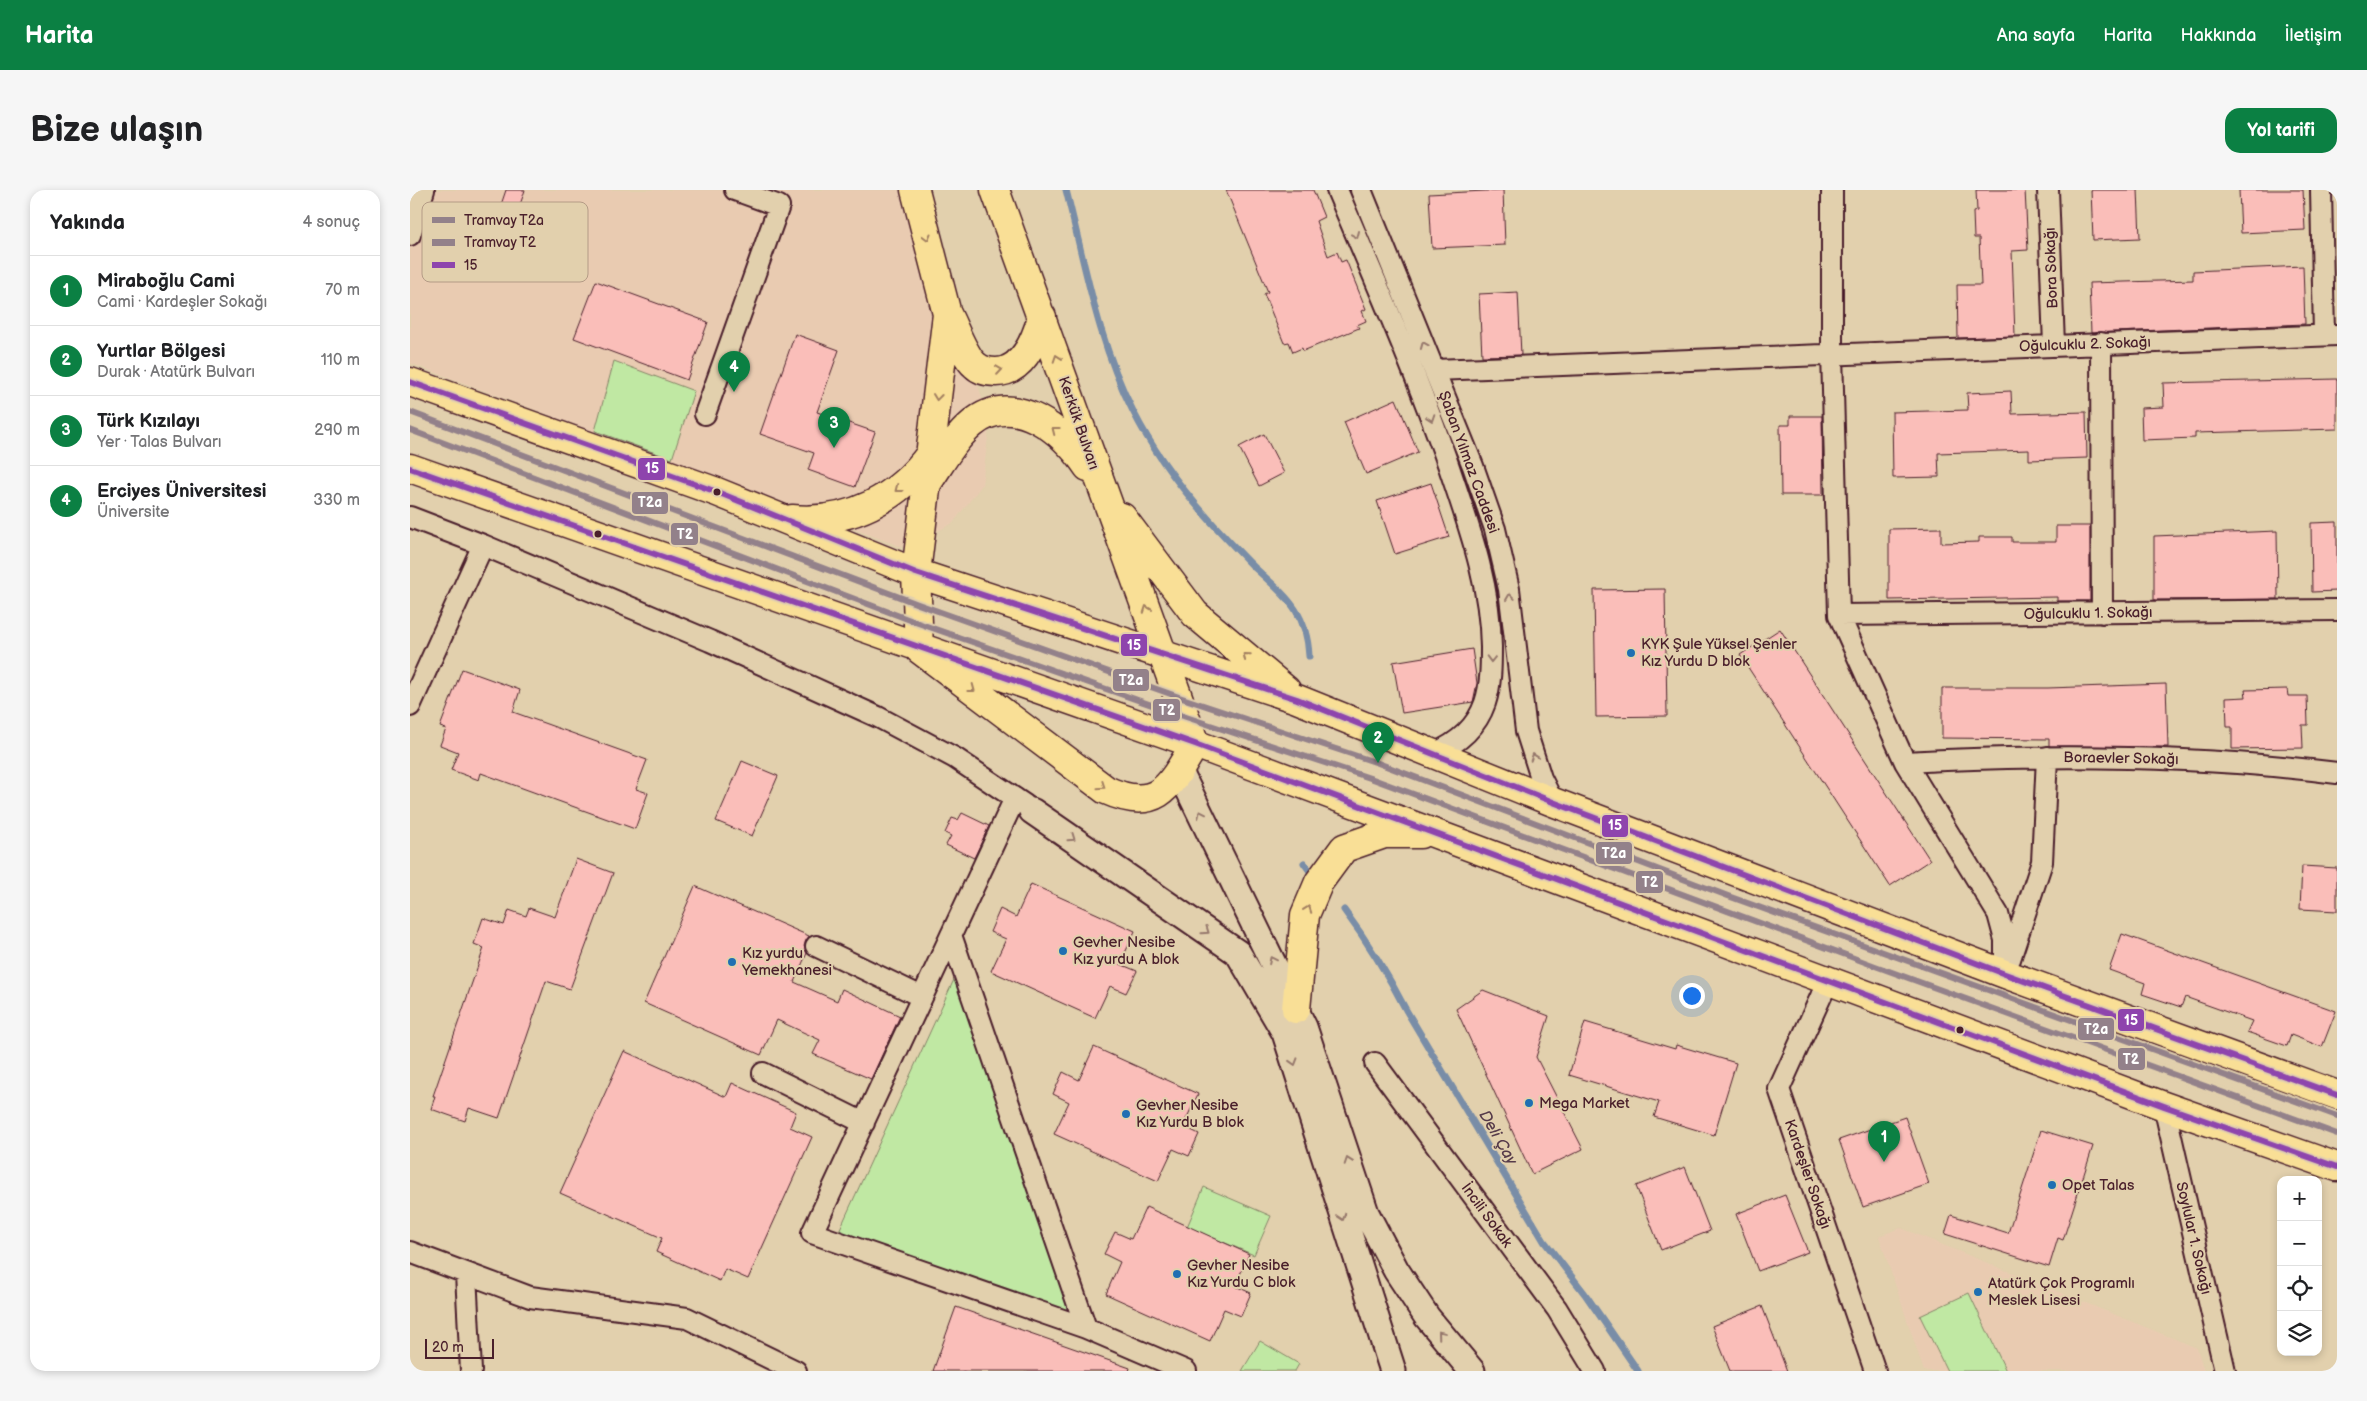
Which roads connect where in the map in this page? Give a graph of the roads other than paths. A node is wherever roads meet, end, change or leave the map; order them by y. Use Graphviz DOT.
graph roads {
  1 [pos="424,190"];
  2 [pos="735,190"];
  3 [pos="915,190"];
  4 [pos="995,190"];
  5 [pos="1337,190"];
  6 [pos="1361,190"];
  7 [pos="1832,190"];
  8 [pos="2048,190"];
  9 [pos="2321,190"];
  10 [pos="410,235"];
  11 [pos="947,314"];
  12 [pos="1042,317"];
  13 [pos="2330,335"];
  14 [pos="2101,344"];
  15 [pos="2054,345"];
  16 [pos="1832,353"];
  17 [pos="1434,370"];
  18 [pos="410,382"];
  19 [pos="705,414"];
  20 [pos="930,454"];
  21 [pos="410,468"];
  22 [pos="927,482"];
  23 [pos="1105,496"];
  24 [pos="410,517"];
  25 [pos="780,518"];
  26 [pos="482,545"];
  27 [pos="916,573"];
  28 [pos="2337,610"];
  29 [pos="2102,613"];
  30 [pos="1839,615"];
  31 [pos="919,649"];
  32 [pos="1164,655"];
  33 [pos="1297,699"];
  34 [pos="410,706"];
  35 [pos="1195,744"];
  36 [pos="1433,754"];
  37 [pos="2047,757"];
  38 [pos="1905,762"];
  39 [pos="1179,770"];
  40 [pos="2337,773"];
  41 [pos="1553,802"];
  42 [pos="1023,804"];
  43 [pos="1437,834"];
  44 [pos="951,935"];
  45 [pos="816,946"];
  46 [pos="2005,974"];
  47 [pos="1828,981"];
  48 [pos="922,997"];
  49 [pos="1296,1009"];
  50 [pos="1375,1063"];
  51 [pos="763,1073"];
  52 [pos="2337,1095"];
  53 [pos="2164,1106"];
  54 [pos="864,1123"];
  55 [pos="2337,1167"];
  56 [pos="410,1252"];
  57 [pos="466,1274"];
  58 [pos="1086,1328"];
  59 [pos="471,1371"];
  60 [pos="796,1371"];
  61 [pos="1186,1371"];
  62 [pos="1392,1371"];
  63 [pos="1472,1371"];
  64 [pos="1595,1371"];
  65 [pos="1874,1371"];
  66 [pos="2224,1371"];
  1 -- 10 [label="street"];
  2 -- 19 [label="street"];
  3 -- 11 [label="main road, one-way"];
  4 -- 12 [label="main road, Kerkük Bulvarı"];
  5 -- 36 [label="street, Şaban Yılmaz Caddesi, one-way"];
  17 -- 6 [label="street, Şaban Yılmaz Caddesi, one-way"];
  7 -- 16 [label="street"];
  8 -- 15 [label="street, Bora Sokağı"];
  9 -- 13 [label="street"];
  11 -- 12 [label="main road, one-way"];
  11 -- 20 [label="main road, one-way"];
  23 -- 12 [label="main road, Kerkük Bulvarı, one-way"];
  13 -- 14 [label="street, Oğulcuklu 2. Sokağı"];
  14 -- 15 [label="street, Oğulcuklu 2. Sokağı"];
  14 -- 29 [label="street"];
  15 -- 16 [label="street, Oğulcuklu 2. Sokağı"];
  16 -- 17 [label="street, Oğulcuklu 2. Sokağı"];
  16 -- 30 [label="street"];
  41 -- 17 [label="street, Şaban Yılmaz Caddesi, one-way"];
  18 -- 25 [label="main road"];
  20 -- 22 [label="main road"];
  20 -- 25 [label="main road, one-way"];
  21 -- 31 [label="main road"];
  23 -- 22 [label="main road, one-way"];
  22 -- 27 [label="main road"];
  32 -- 23 [label="main road, Kerkük Bulvarı, one-way"];
  33 -- 23 [label="main road, one-way"];
  24 -- 26 [label="street"];
  25 -- 27 [label="main road"];
  26 -- 34 [label="street"];
  26 -- 42 [label="street"];
  27 -- 31 [label="main road"];
  27 -- 32 [label="main road"];
  28 -- 29 [label="street, Oğulcuklu 1. Sokağı"];
  29 -- 30 [label="street, Oğulcuklu 1. Sokağı"];
  30 -- 38 [label="street"];
  31 -- 35 [label="main road"];
  31 -- 39 [label="main road, one-way"];
  32 -- 33 [label="main road"];
  32 -- 35 [label="main road, Kerkük Bulvarı"];
  33 -- 36 [label="main road"];
  35 -- 39 [label="main road"];
  35 -- 43 [label="main road"];
  36 -- 41 [label="main road"];
  37 -- 38 [label="street, Boraevler Sokağı"];
  37 -- 40 [label="street, Boraevler Sokağı"];
  37 -- 46 [label="street"];
  38 -- 46 [label="street"];
  49 -- 39 [label="street, one-way"];
  41 -- 46 [label="main road"];
  42 -- 44 [label="street"];
  42 -- 62 [label="street, one-way"];
  43 -- 47 [label="main road"];
  49 -- 43 [label="main road, one-way"];
  44 -- 48 [label="street"];
  44 -- 58 [label="street"];
  45 -- 48 [label="street"];
  46 -- 52 [label="main road"];
  47 -- 53 [label="main road"];
  47 -- 65 [label="street, Kardeşler Sokağı"];
  48 -- 54 [label="street"];
  63 -- 49 [label="street, one-way"];
  50 -- 64 [label="street, İncili Sokak"];
  51 -- 54 [label="street"];
  53 -- 55 [label="main road"];
  53 -- 66 [label="street, Soylular 1. Sokağı"];
  54 -- 58 [label="street"];
  56 -- 57 [label="street"];
  57 -- 59 [label="street"];
  57 -- 60 [label="street"];
  58 -- 61 [label="street"];
}
